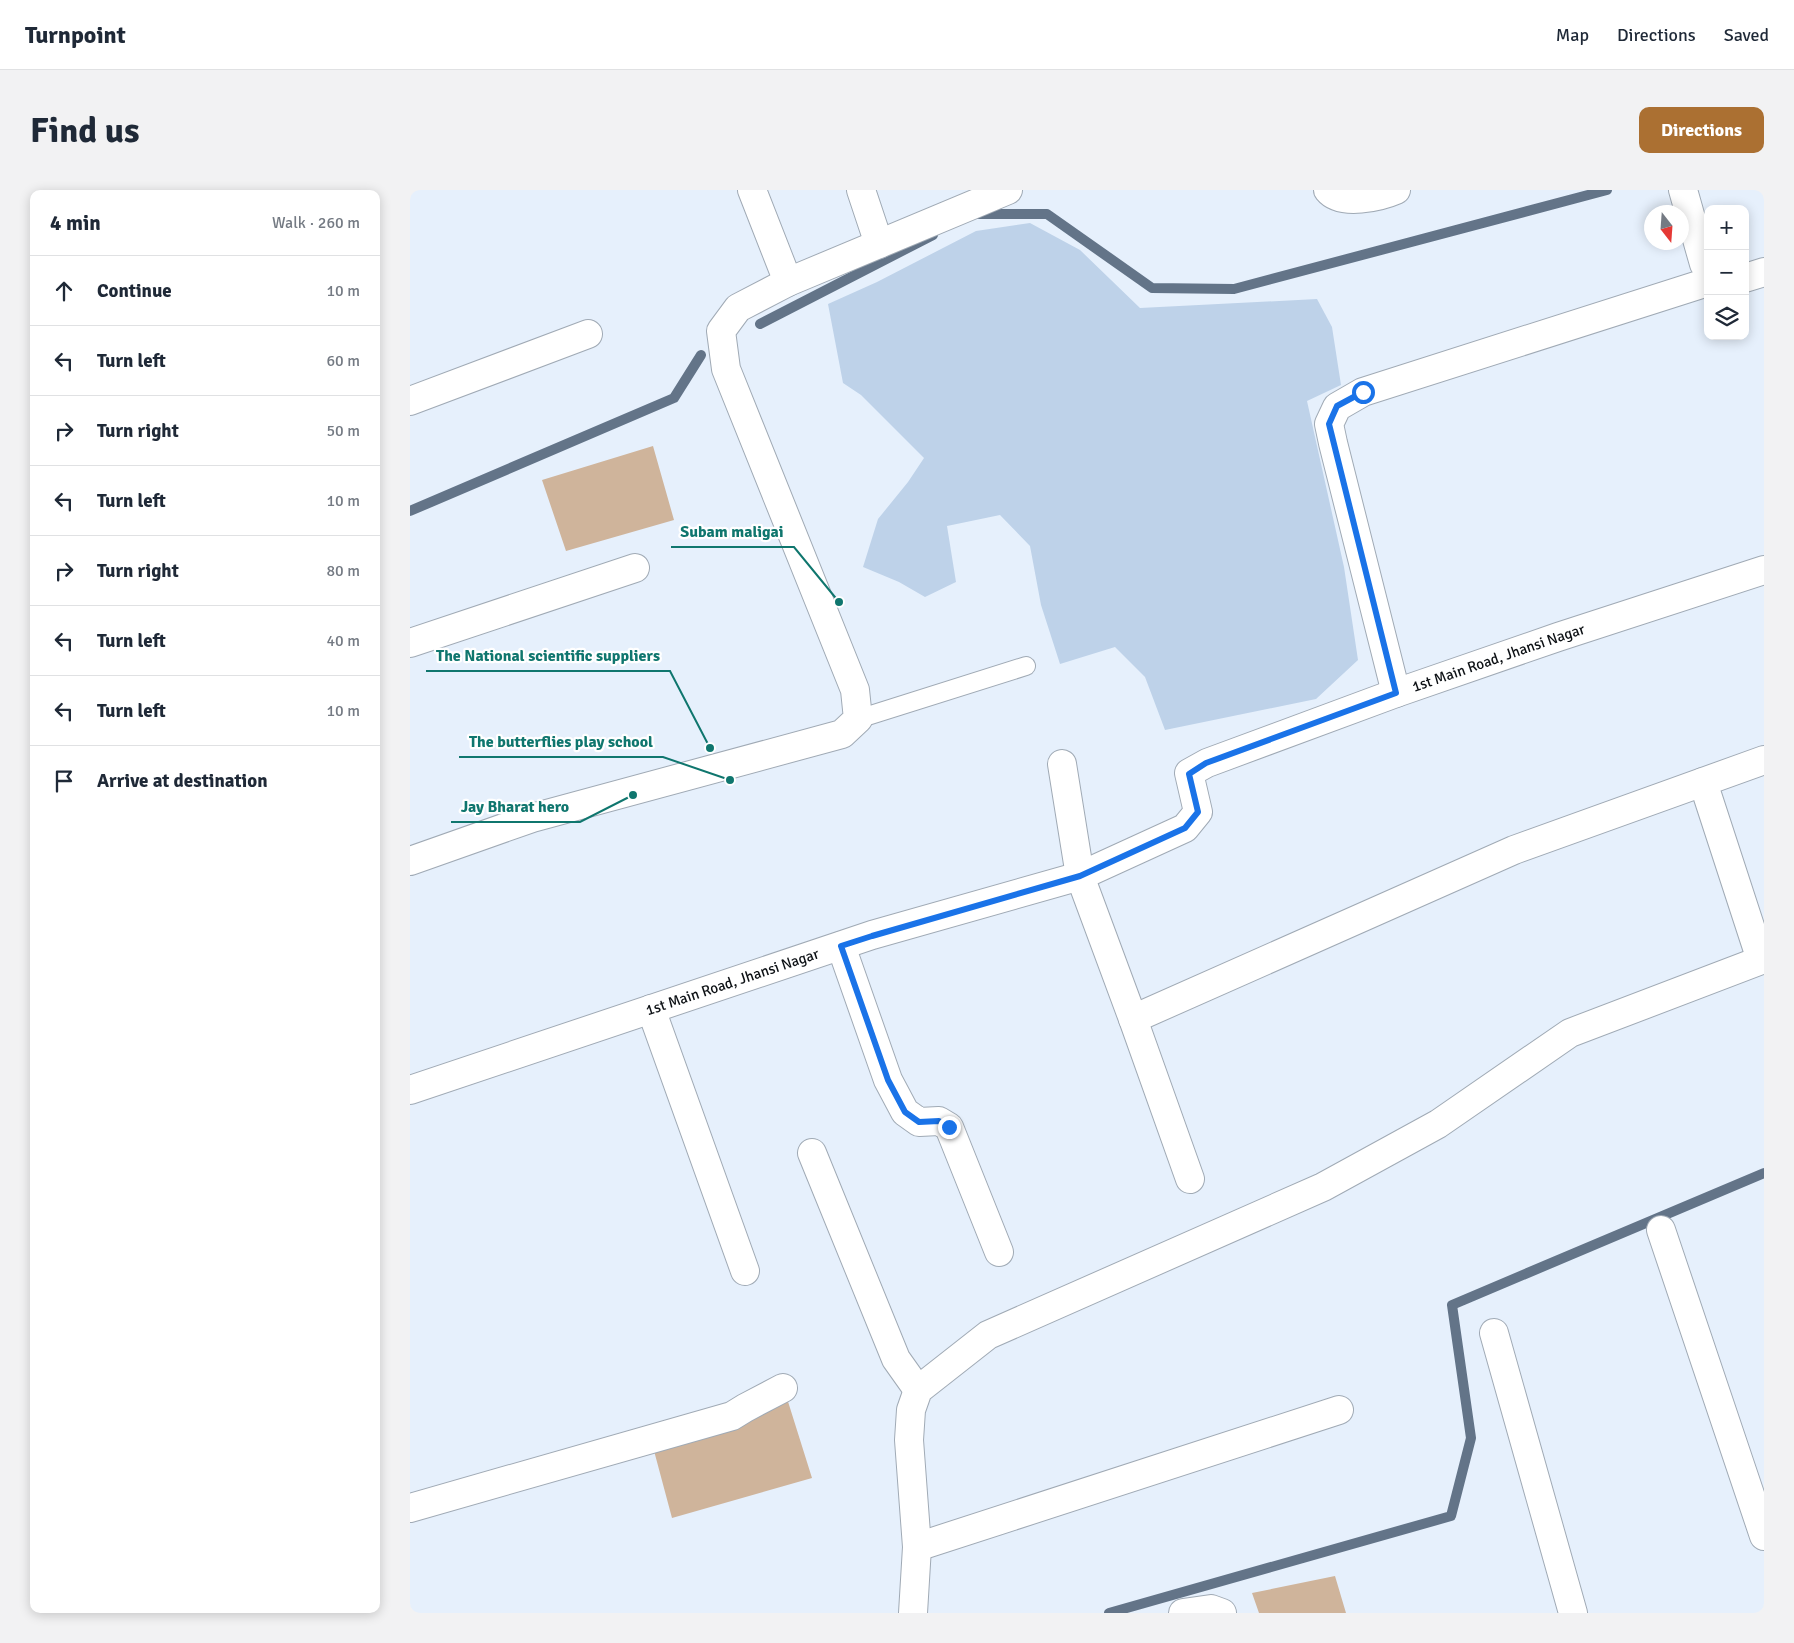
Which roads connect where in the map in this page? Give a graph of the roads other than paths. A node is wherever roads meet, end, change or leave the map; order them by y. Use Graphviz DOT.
graph roads {
  1 [pos="752,190"];
  2 [pos="861,190"];
  3 [pos="1008,190"];
  4 [pos="1328,190"];
  5 [pos="1396,190"];
  6 [pos="1683,190"];
  7 [pos="879,244"];
  8 [pos="1704,264"];
  9 [pos="1764,272"];
  10 [pos="1749,277"];
  11 [pos="788,282"];
  12 [pos="1704,283"];
  13 [pos="588,334"];
  14 [pos="410,401"];
  15 [pos="635,568"];
  16 [pos="1764,570"];
  17 [pos="410,643"];
  18 [pos="1026,666"];
  19 [pos="1396,693"];
  20 [pos="858,720"];
  21 [pos="1764,760"];
  22 [pos="1062,764"];
  23 [pos="1703,782"];
  24 [pos="410,861"];
  25 [pos="1080,876"];
  26 [pos="841,946"];
  27 [pos="1763,959"];
  28 [pos="651,1009"];
  29 [pos="1133,1018"];
  30 [pos="410,1090"];
  31 [pos="812,1154"];
  32 [pos="1190,1179"];
  33 [pos="1661,1230"];
  34 [pos="998,1252"];
  35 [pos="745,1271"];
  36 [pos="1494,1333"];
  37 [pos="783,1388"];
  38 [pos="918,1390"];
  39 [pos="1339,1410"];
  40 [pos="410,1508"];
  41 [pos="1764,1536"];
  42 [pos="917,1547"];
  43 [pos="1570,1612"];
  44 [pos="913,1613"];
  45 [pos="1183,1613"];
  46 [pos="1222,1613"];
  1 -- 11 [label="street"];
  2 -- 7 [label="street"];
  3 -- 7 [label="street"];
  4 -- 5 [label="street"];
  6 -- 8 [label="street"];
  7 -- 11 [label="street"];
  9 -- 10 [label="street"];
  11 -- 20 [label="street"];
  12 -- 19 [label="street"];
  13 -- 14 [label="street"];
  15 -- 17 [label="street"];
  16 -- 19 [label="street, 1st Main Road, Jhansi Nagar"];
  18 -- 20 [label="lane"];
  19 -- 25 [label="street, 1st Main Road, Jhansi Nagar"];
  20 -- 24 [label="street"];
  21 -- 23 [label="street"];
  22 -- 25 [label="street"];
  23 -- 27 [label="street"];
  23 -- 29 [label="street"];
  25 -- 26 [label="street, 1st Main Road, Jhansi Nagar"];
  25 -- 29 [label="street"];
  26 -- 28 [label="street, 1st Main Road, Jhansi Nagar"];
  26 -- 34 [label="street"];
  27 -- 38 [label="street"];
  28 -- 30 [label="street, 1st Main Road, Jhansi Nagar"];
  28 -- 35 [label="street"];
  29 -- 32 [label="street"];
  31 -- 38 [label="street"];
  33 -- 41 [label="street"];
  36 -- 43 [label="street"];
  37 -- 40 [label="street"];
  38 -- 42 [label="street"];
  39 -- 42 [label="street"];
  42 -- 44 [label="street"];
  45 -- 46 [label="street"];
}
